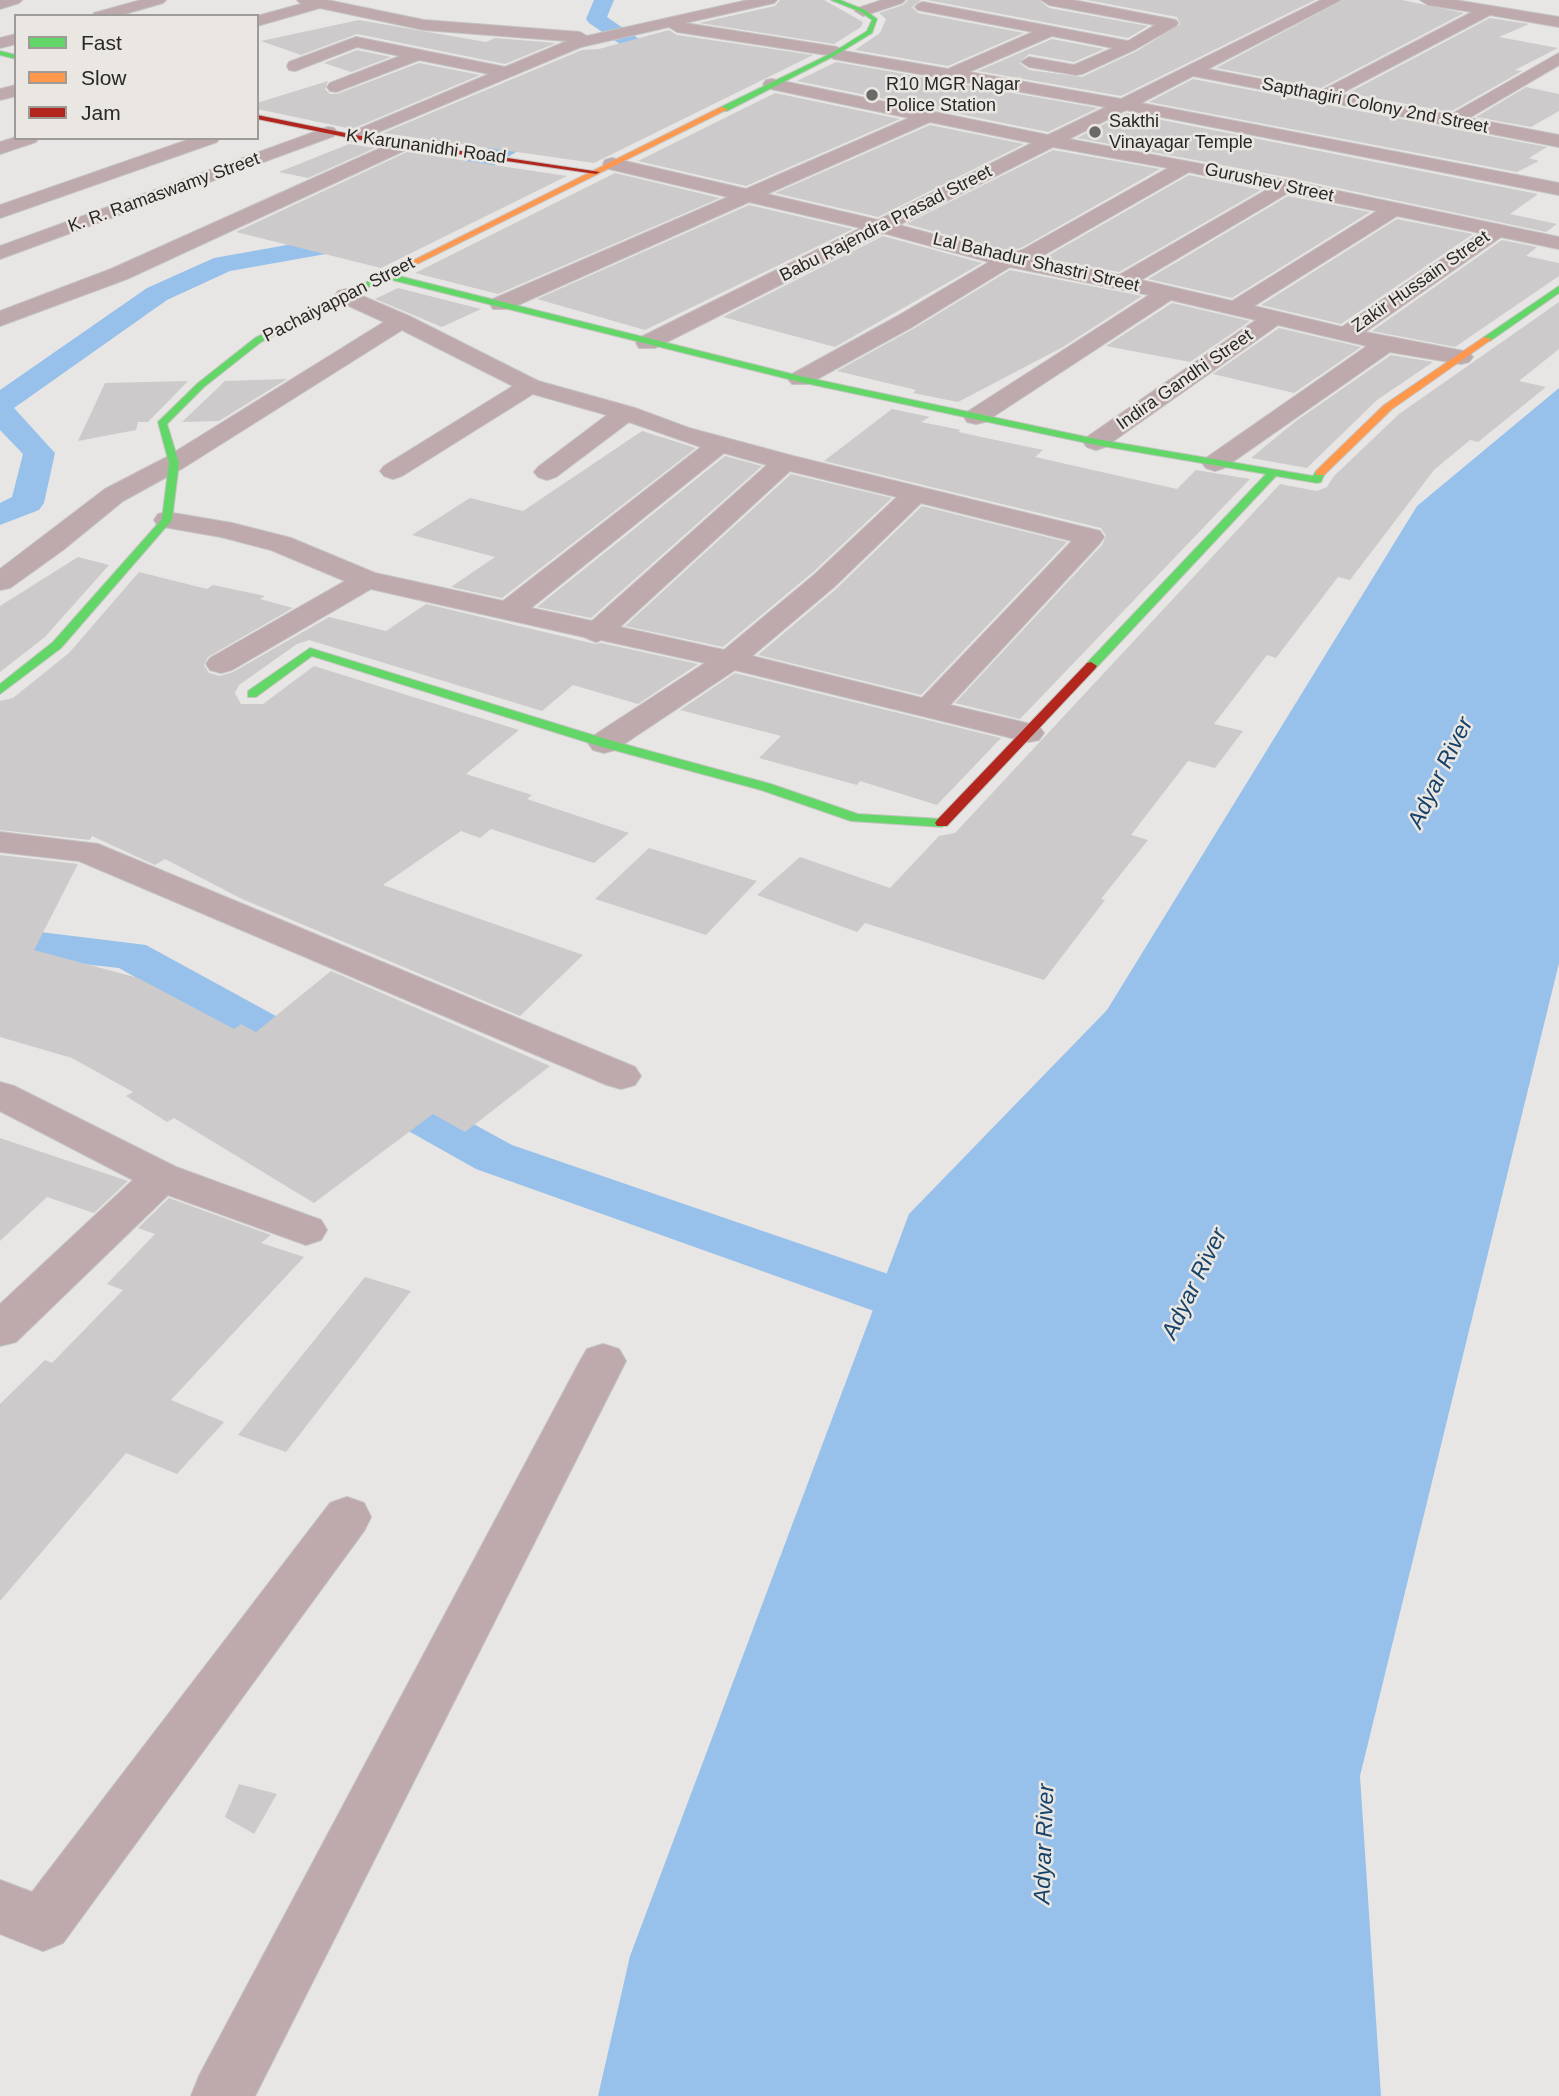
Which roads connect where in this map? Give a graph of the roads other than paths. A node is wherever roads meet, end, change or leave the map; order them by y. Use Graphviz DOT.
graph roads {
  1 [pos="14,0"];
  2 [pos="158,0"];
  3 [pos="769,0"];
  4 [pos="834,0"];
  5 [pos="897,0"];
  6 [pos="1049,0"];
  7 [pos="1333,0"];
  8 [pos="1427,0"];
  9 [pos="313,1"];
  10 [pos="0,4"];
  11 [pos="923,7"];
  12 [pos="1102,9"];
  13 [pos="1488,10"];
  14 [pos="863,11"];
  15 [pos="107,14"];
  16 [pos="259,20"];
  17 [pos="1559,22"];
  18 [pos="654,24"];
  19 [pos="1049,31"];
  20 [pos="593,39"];
  21 [pos="1130,46"];
  22 [pos="966,51"];
  23 [pos="836,53"];
  24 [pos="419,54"];
  25 [pos="993,55"];
  26 [pos="1559,58"];
  27 [pos="295,66"];
  28 [pos="1191,71"];
  29 [pos="505,72"];
  30 [pos="951,74"];
  31 [pos="772,84"];
  32 [pos="336,87"];
  33 [pos="1322,97"];
  34 [pos="1125,105"];
  35 [pos="928,116"];
  36 [pos="260,119"];
  37 [pos="1452,121"];
  38 [pos="328,132"];
  39 [pos="355,137"];
  40 [pos="24,140"];
  41 [pos="205,140"];
  42 [pos="1048,141"];
  43 [pos="1559,141"];
  44 [pos="403,144"];
  45 [pos="0,148"];
  46 [pos="1186,166"];
  47 [pos="604,168"];
  48 [pos="1286,186"];
  49 [pos="1559,189"];
  50 [pos="746,196"];
  51 [pos="1394,209"];
  52 [pos="0,212"];
  53 [pos="883,227"];
  54 [pos="1496,230"];
  55 [pos="1559,243"];
  56 [pos="0,253"];
  57 [pos="1007,260"];
  58 [pos="387,276"];
  59 [pos="1122,282"];
  60 [pos="1559,289"];
  61 [pos="1167,293"];
  62 [pos="346,296"];
  63 [pos="501,304"];
  64 [pos="1236,308"];
  65 [pos="1275,317"];
  66 [pos="0,319"];
  67 [pos="401,321"];
  68 [pos="1347,334"];
  69 [pos="647,343"];
  70 [pos="1386,344"];
  71 [pos="1461,358"];
  72 [pos="800,379"];
  73 [pos="530,386"];
  74 [pos="626,413"];
  75 [pos="976,417"];
  76 [pos="1096,442"];
  77 [pos="720,444"];
  78 [pos="785,462"];
  79 [pos="174,463"];
  80 [pos="1216,463"];
  81 [pos="393,471"];
  82 [pos="547,472"];
  83 [pos="1273,472"];
  84 [pos="916,494"];
  85 [pos="167,520"];
  86 [pos="367,580"];
  87 [pos="0,582"];
  88 [pos="509,611"];
  89 [pos="596,633"];
  90 [pos="730,660"];
  91 [pos="221,664"];
  92 [pos="0,691"];
  93 [pos="252,694"];
  94 [pos="929,709"];
  95 [pos="1028,733"];
  96 [pos="604,743"];
  97 [pos="0,842"];
  98 [pos="621,1076"];
  99 [pos="0,1096"];
  100 [pos="161,1177"];
  101 [pos="306,1230"];
  102 [pos="9,1309"];
  103 [pos="603,1362"];
  104 [pos="347,1517"];
  105 [pos="0,1907"];
  106 [pos="222,2096"];
  1 -- 10 [label="street"];
  2 -- 15 [label="street"];
  3 -- 18 [label="street"];
  4 -- 14 [label="street"];
  5 -- 14 [label="street"];
  6 -- 12 [label="street"];
  7 -- 28 [label="street, Babu Rajendra Prasad Street"];
  8 -- 13 [label="street"];
  9 -- 16 [label="street"];
  9 -- 20 [label="street"];
  11 -- 19 [label="street"];
  12 -- 19 [label="street"];
  12 -- 21 [label="street"];
  13 -- 17 [label="street"];
  13 -- 33 [label="street"];
  14 -- 23 [label="street, Pachaiyappan Street"];
  18 -- 20 [label="street"];
  18 -- 23 [label="street"];
  19 -- 21 [label="street"];
  19 -- 25 [label="street"];
  20 -- 29 [label="street"];
  21 -- 25 [label="street"];
  22 -- 25 [label="street"];
  23 -- 30 [label="street"];
  23 -- 31 [label="street, Pachaiyappan Street"];
  24 -- 27 [label="street"];
  24 -- 29 [label="street"];
  24 -- 32 [label="street"];
  25 -- 30 [label="street"];
  26 -- 37 [label="street"];
  28 -- 33 [label="street, Sapthagiri Colony 2nd Street"];
  28 -- 34 [label="street, Babu Rajendra Prasad Street"];
  29 -- 39 [label="street"];
  30 -- 34 [label="street"];
  31 -- 35 [label="street, Gurushev Street"];
  31 -- 47 [label="street, Pachaiyappan Street"];
  33 -- 37 [label="street, Sapthagiri Colony 2nd Street"];
  34 -- 42 [label="street, Babu Rajendra Prasad Street"];
  34 -- 49 [label="street"];
  35 -- 42 [label="street, Gurushev Street"];
  35 -- 50 [label="street"];
  36 -- 38 [label="street, K Karunanidhi Road"];
  37 -- 43 [label="street, Sapthagiri Colony 2nd Street"];
  38 -- 39 [label="street, K Karunanidhi Road"];
  38 -- 56 [label="street, K. R. Ramaswamy Street"];
  39 -- 44 [label="street, K Karunanidhi Road"];
  40 -- 45 [label="street"];
  41 -- 52 [label="street"];
  42 -- 46 [label="street, Gurushev Street"];
  42 -- 53 [label="street, Babu Rajendra Prasad Street"];
  44 -- 47 [label="street, K Karunanidhi Road"];
  44 -- 66 [label="street"];
  46 -- 48 [label="street, Gurushev Street"];
  46 -- 57 [label="street"];
  47 -- 50 [label="street, Lal Bahadur Shastri Street"];
  47 -- 58 [label="street, Pachaiyappan Street"];
  48 -- 51 [label="street, Gurushev Street"];
  48 -- 59 [label="street"];
  50 -- 53 [label="street, Lal Bahadur Shastri Street"];
  50 -- 63 [label="street"];
  51 -- 54 [label="street, Gurushev Street"];
  51 -- 64 [label="street"];
  53 -- 57 [label="street, Lal Bahadur Shastri Street"];
  53 -- 69 [label="street, Babu Rajendra Prasad Street"];
  54 -- 55 [label="street, Gurushev Street"];
  54 -- 68 [label="street, Zakir Hussain Street"];
  57 -- 59 [label="street, Lal Bahadur Shastri Street"];
  57 -- 72 [label="street"];
  58 -- 62 [label="street, Pachaiyappan Street"];
  58 -- 63 [label="street"];
  59 -- 61 [label="street, Lal Bahadur Shastri Street"];
  60 -- 71 [label="street"];
  61 -- 64 [label="street, Lal Bahadur Shastri Street"];
  61 -- 75 [label="street"];
  62 -- 67 [label="street"];
  62 -- 79 [label="street, Pachaiyappan Street"];
  63 -- 69 [label="street"];
  64 -- 65 [label="street, Lal Bahadur Shastri Street"];
  65 -- 68 [label="street, Lal Bahadur Shastri Street"];
  65 -- 76 [label="street, Indira Gandhi Street"];
  67 -- 73 [label="street"];
  67 -- 79 [label="street"];
  68 -- 70 [label="street, Lal Bahadur Shastri Street"];
  69 -- 72 [label="street"];
  70 -- 71 [label="street, Lal Bahadur Shastri Street"];
  70 -- 80 [label="street"];
  71 -- 83 [label="street"];
  72 -- 75 [label="street"];
  73 -- 74 [label="street"];
  73 -- 81 [label="street"];
  74 -- 77 [label="street"];
  74 -- 82 [label="street"];
  75 -- 76 [label="street"];
  76 -- 80 [label="street"];
  77 -- 78 [label="street"];
  77 -- 88 [label="street"];
  78 -- 84 [label="street"];
  78 -- 89 [label="street"];
  79 -- 85 [label="street, Pachaiyappan Street"];
  79 -- 87 [label="street"];
  80 -- 83 [label="street"];
  83 -- 95 [label="street"];
  84 -- 90 [label="street"];
  84 -- 94 [label="street"];
  85 -- 86 [label="street"];
  85 -- 92 [label="street"];
  86 -- 88 [label="street"];
  86 -- 91 [label="street"];
  88 -- 89 [label="street"];
  89 -- 90 [label="street"];
  90 -- 94 [label="street"];
  90 -- 96 [label="street"];
  93 -- 96 [label="street"];
  94 -- 95 [label="street"];
  95 -- 96 [label="street"];
  97 -- 98 [label="street"];
  99 -- 100 [label="street"];
  100 -- 101 [label="street"];
  100 -- 102 [label="street"];
  103 -- 106 [label="street"];
  104 -- 105 [label="street"];
}
